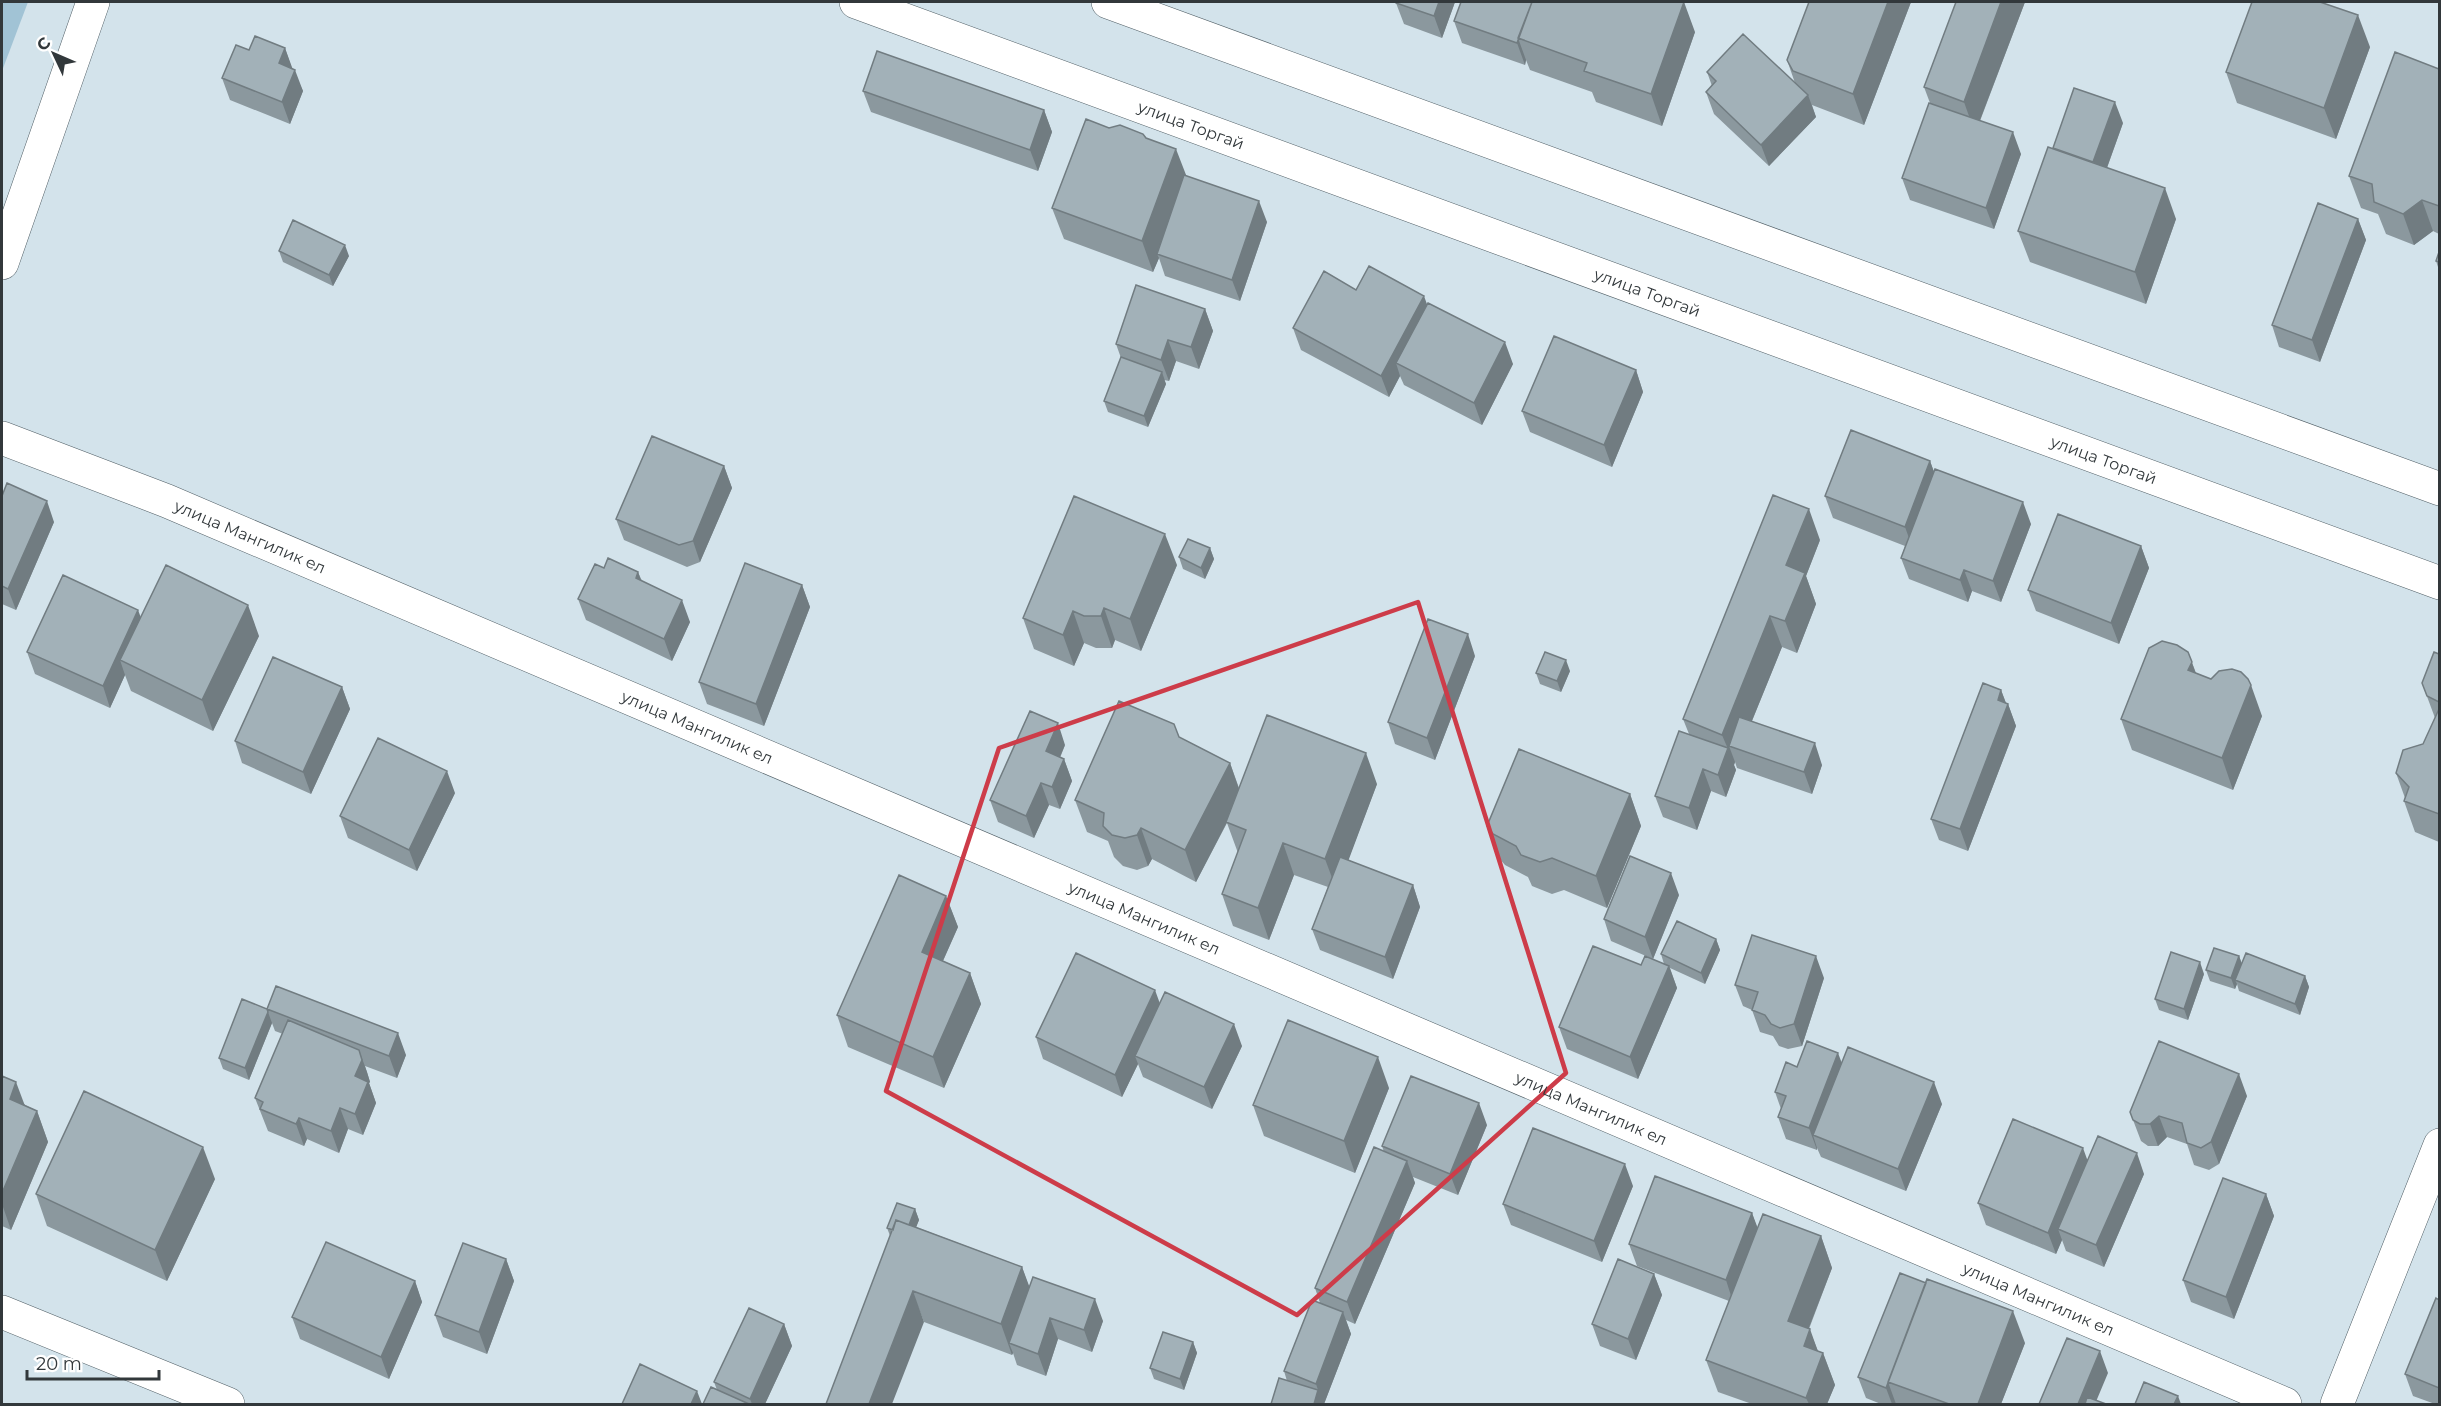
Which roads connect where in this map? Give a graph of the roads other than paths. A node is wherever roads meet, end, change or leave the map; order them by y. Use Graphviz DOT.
graph roads {
  1 [pos="93,2"];
  2 [pos="856,2"];
  3 [pos="1108,2"];
  4 [pos="2,263"];
  5 [pos="2,438"];
  6 [pos="2439,489"];
  7 [pos="2439,583"];
  8 [pos="2439,1145"];
  9 [pos="2,1312"];
  10 [pos="228,1404"];
  11 [pos="2285,1404"];
  12 [pos="2337,1404"];
  1 -- 4 [label="street"];
  2 -- 7 [label="street, улица Торгай"];
  3 -- 6 [label="street"];
  5 -- 11 [label="street, улица Мангилик ел"];
  8 -- 12 [label="street"];
  9 -- 10 [label="street"];
}
